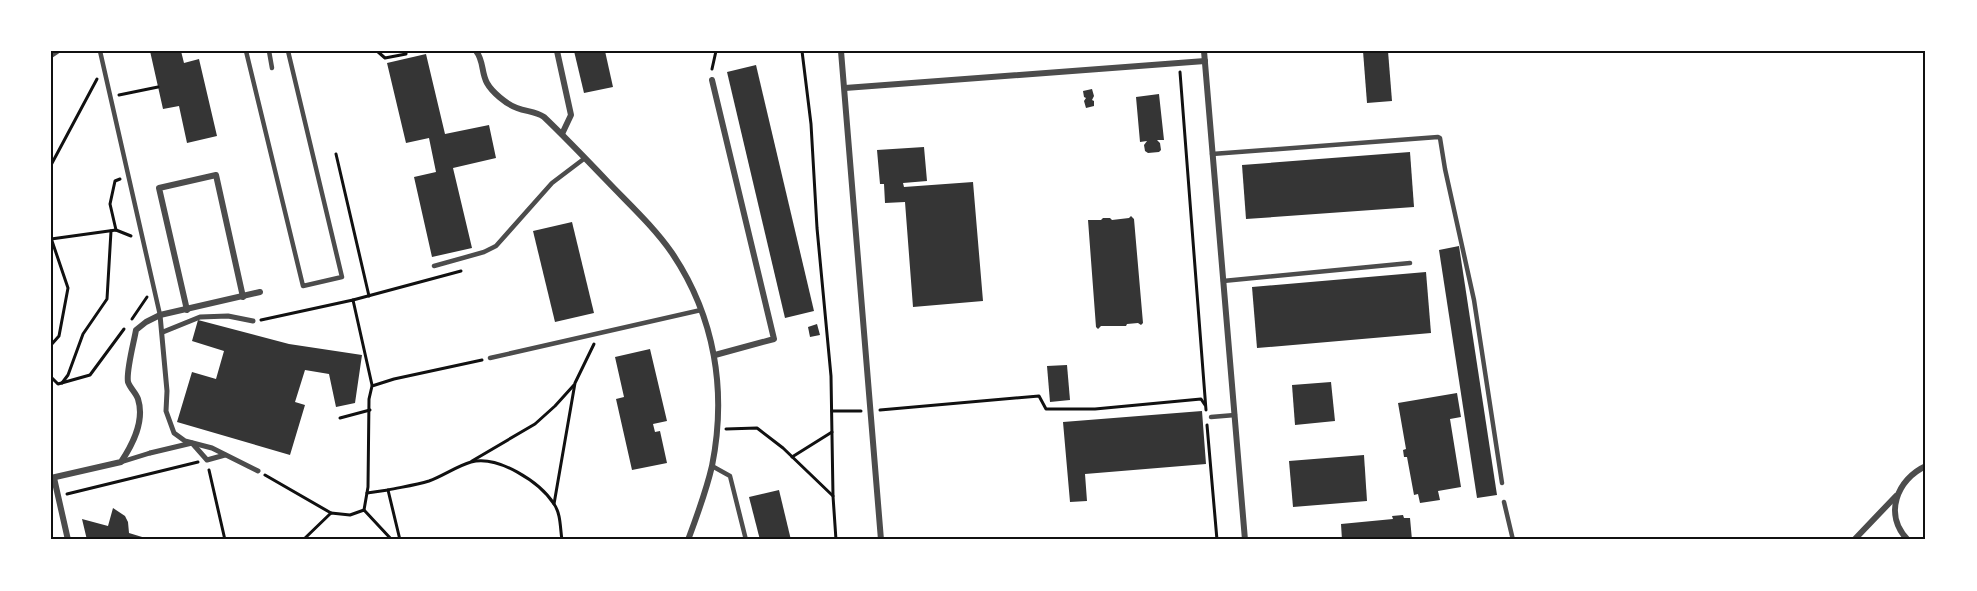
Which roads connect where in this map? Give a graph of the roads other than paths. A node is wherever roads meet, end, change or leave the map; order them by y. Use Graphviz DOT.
graph roads {
  1 [pos="57,51"];
  2 [pos="100,51"];
  3 [pos="246,51"];
  4 [pos="268,51"];
  5 [pos="288,51"];
  6 [pos="476,51"];
  7 [pos="557,51"];
  8 [pos="842,51"];
  9 [pos="1204,51"];
  10 [pos="51,55"];
  11 [pos="1205,61"];
  12 [pos="272,68"];
  13 [pos="712,80"];
  14 [pos="845,88"];
  15 [pos="562,134"];
  16 [pos="1212,154"];
  17 [pos="585,158"];
  18 [pos="1410,263"];
  19 [pos="434,266"];
  20 [pos="1223,281"];
  21 [pos="260,292"];
  22 [pos="243,297"];
  23 [pos="187,310"];
  24 [pos="701,310"];
  25 [pos="160,315"];
  26 [pos="253,321"];
  27 [pos="163,332"];
  28 [pos="715,355"];
  29 [pos="490,358"];
  30 [pos="1235,415"];
  31 [pos="1212,417"];
  32 [pos="192,442"];
  33 [pos="150,453"];
  34 [pos="225,455"];
  35 [pos="121,462"];
  36 [pos="712,466"];
  37 [pos="1925,466"];
  38 [pos="258,471"];
  39 [pos="52,478"];
  40 [pos="1503,483"];
  41 [pos="1897,496"];
  42 [pos="1504,502"];
  43 [pos="68,540"];
  44 [pos="688,540"];
  45 [pos="746,540"];
  46 [pos="881,540"];
  47 [pos="1245,540"];
  48 [pos="1513,540"];
  49 [pos="1854,540"];
  50 [pos="1908,540"];
  1 -- 10 [label="street"];
  2 -- 25 [label="lane"];
  3 -- 5 [label="lane"];
  4 -- 12 [label="lane"];
  6 -- 15 [label="street"];
  7 -- 15 [label="street"];
  8 -- 14 [label="street"];
  9 -- 11 [label="street"];
  11 -- 14 [label="street"];
  11 -- 16 [label="street"];
  13 -- 28 [label="street"];
  14 -- 46 [label="street"];
  15 -- 17 [label="street"];
  16 -- 20 [label="street"];
  16 -- 40 [label="lane"];
  17 -- 19 [label="lane"];
  17 -- 24 [label="street"];
  18 -- 20 [label="lane"];
  20 -- 30 [label="street"];
  21 -- 22 [label="street"];
  22 -- 23 [label="street"];
  22 -- 23 [label="street"];
  23 -- 25 [label="street"];
  24 -- 28 [label="street"];
  24 -- 29 [label="lane"];
  25 -- 27 [label="street"];
  25 -- 35 [label="street"];
  26 -- 27 [label="street"];
  27 -- 32 [label="street"];
  28 -- 36 [label="street"];
  30 -- 31 [label="lane"];
  30 -- 47 [label="street"];
  32 -- 33 [label="street"];
  32 -- 34 [label="street"];
  32 -- 34 [label="street"];
  33 -- 35 [label="lane"];
  34 -- 38 [label="street"];
  35 -- 39 [label="street"];
  36 -- 44 [label="street"];
  36 -- 45 [label="lane"];
  37 -- 41 [label="street"];
  39 -- 43 [label="street"];
  41 -- 49 [label="street"];
  41 -- 50 [label="street"];
  42 -- 48 [label="lane"];
}
